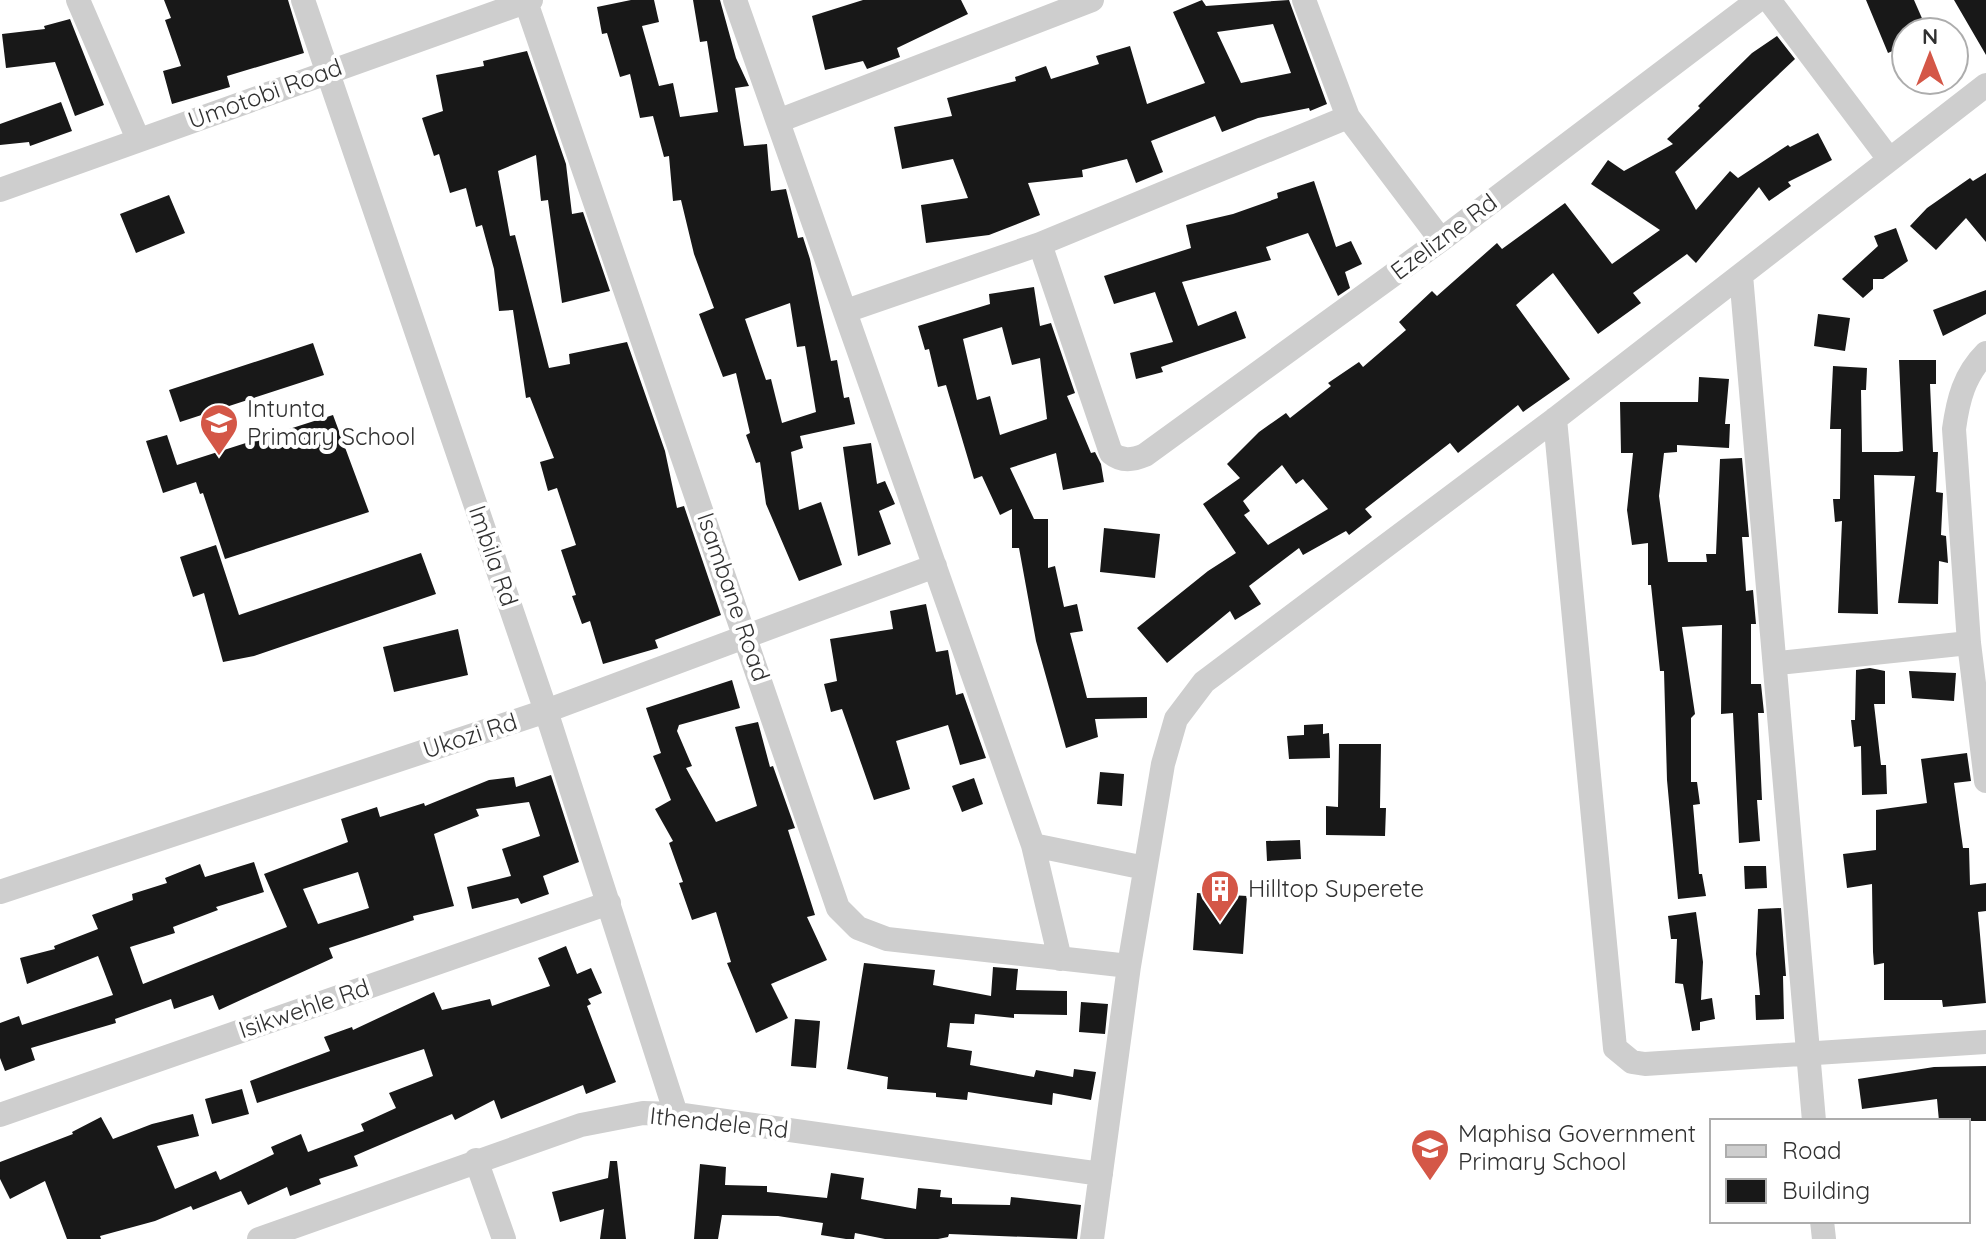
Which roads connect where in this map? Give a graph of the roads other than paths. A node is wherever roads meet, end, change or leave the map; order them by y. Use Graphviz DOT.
graph roads {
  1 [pos="78,0"];
  2 [pos="303,0"];
  3 [pos="735,0"];
  4 [pos="1092,0"];
  5 [pos="1304,0"];
  6 [pos="1758,0"];
  7 [pos="1769,0"];
  8 [pos="529,1"];
  9 [pos="329,71"];
  10 [pos="1986,85"];
  11 [pos="1348,117"];
  12 [pos="778,121"];
  13 [pos="138,139"];
  14 [pos="1889,159"];
  15 [pos="0,190"];
  16 [pos="1441,240"];
  17 [pos="1040,244"];
  18 [pos="1741,275"];
  19 [pos="846,311"];
  20 [pos="1986,353"];
  21 [pos="1555,419"];
  22 [pos="935,566"];
  23 [pos="1976,604"];
  24 [pos="747,637"];
  25 [pos="1969,643"];
  26 [pos="1778,663"];
  27 [pos="546,711"];
  28 [pos="1986,781"];
  29 [pos="1033,845"];
  30 [pos="1145,868"];
  31 [pos="0,892"];
  32 [pos="609,903"];
  33 [pos="1060,959"];
  34 [pos="1129,966"];
  35 [pos="1986,1042"];
  36 [pos="1809,1053"];
  37 [pos="676,1114"];
  38 [pos="0,1115"];
  39 [pos="1814,1119"];
  40 [pos="476,1160"];
  41 [pos="1101,1174"];
  42 [pos="291,1234"];
  43 [pos="259,1239"];
  44 [pos="504,1239"];
  45 [pos="1092,1239"];
  1 -- 13 [label="street"];
  2 -- 9 [label="street, Imbila Rd"];
  3 -- 12 [label="street"];
  4 -- 12 [label="street"];
  5 -- 11 [label="street"];
  6 -- 16 [label="street, Ezelizne Rd"];
  7 -- 14 [label="street"];
  8 -- 9 [label="street, Umotobi Road"];
  8 -- 24 [label="street, Isambane Road"];
  9 -- 13 [label="street, Umotobi Road"];
  9 -- 27 [label="street, Imbila Rd"];
  10 -- 14 [label="street"];
  11 -- 16 [label="street"];
  11 -- 17 [label="street"];
  12 -- 19 [label="street"];
  13 -- 15 [label="street, Umotobi Road"];
  14 -- 18 [label="street"];
  16 -- 17 [label="street, Ezelizne Rd"];
  17 -- 19 [label="street"];
  18 -- 21 [label="street"];
  18 -- 26 [label="street"];
  19 -- 22 [label="street"];
  20 -- 23 [label="street"];
  21 -- 30 [label="street"];
  21 -- 36 [label="street"];
  22 -- 24 [label="street, Ukozi Rd"];
  22 -- 29 [label="street"];
  23 -- 25 [label="street"];
  24 -- 27 [label="street, Ukozi Rd"];
  24 -- 33 [label="street, Isambane Road"];
  25 -- 26 [label="street"];
  25 -- 28 [label="street"];
  26 -- 36 [label="street"];
  27 -- 31 [label="street, Ukozi Rd"];
  27 -- 32 [label="street, Imbila Rd"];
  29 -- 30 [label="street"];
  29 -- 33 [label="street"];
  30 -- 34 [label="street"];
  32 -- 37 [label="street, Imbila Rd"];
  32 -- 38 [label="street, Isikwehle Rd"];
  33 -- 34 [label="street, Isambane Road"];
  34 -- 41 [label="street"];
  35 -- 36 [label="street"];
  36 -- 39 [label="street"];
  37 -- 40 [label="street, Ithendele Rd"];
  37 -- 41 [label="street, Ithendele Rd"];
  40 -- 42 [label="street, Ithendele Rd"];
  40 -- 44 [label="street"];
  41 -- 45 [label="street"];
  42 -- 43 [label="street, Ithendele Rd"];
}
